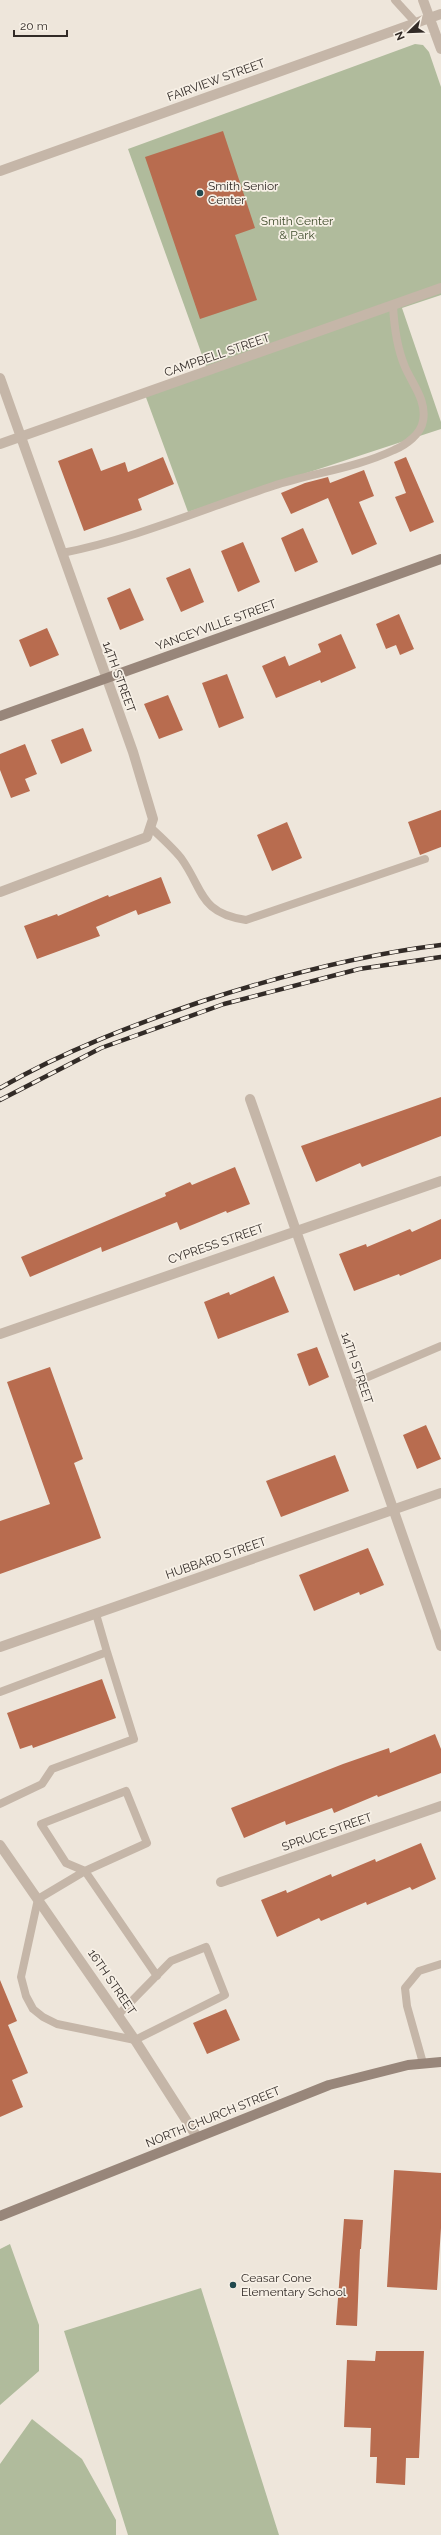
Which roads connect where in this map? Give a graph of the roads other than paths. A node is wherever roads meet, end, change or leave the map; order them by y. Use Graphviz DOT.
graph roads {
  1 [pos="395,0"];
  2 [pos="423,0"];
  3 [pos="441,14"];
  4 [pos="430,18"];
  5 [pos="416,23"];
  6 [pos="441,49"];
  7 [pos="0,171"];
  8 [pos="441,288"];
  9 [pos="393,305"];
  10 [pos="0,378"];
  11 [pos="20,437"];
  12 [pos="0,444"];
  13 [pos="62,553"];
  14 [pos="441,559"];
  15 [pos="105,679"];
  16 [pos="0,716"];
  17 [pos="150,827"];
  18 [pos="425,859"];
  19 [pos="0,892"];
  20 [pos="250,1099"];
  21 [pos="441,1181"];
  22 [pos="295,1231"];
  23 [pos="0,1334"];
  24 [pos="441,1346"];
  25 [pos="349,1384"];
  26 [pos="441,1493"];
  27 [pos="393,1510"];
  28 [pos="96,1614"];
  29 [pos="441,1646"];
  30 [pos="0,1647"];
  31 [pos="108,1652"];
  32 [pos="0,1692"];
  33 [pos="0,1804"];
  34 [pos="441,1806"];
  35 [pos="0,1845"];
  36 [pos="85,1871"];
  37 [pos="221,1882"];
  38 [pos="38,1899"];
  39 [pos="441,1964"];
  40 [pos="157,1976"];
  41 [pos="118,2015"];
  42 [pos="135,2040"];
  43 [pos="423,2062"];
  44 [pos="441,2062"];
  45 [pos="197,2137"];
  46 [pos="0,2216"];
  1 -- 5 [label="lane"];
  2 -- 4 [label="street"];
  3 -- 4 [label="street, FAIRVIEW STREET"];
  4 -- 5 [label="street, FAIRVIEW STREET"];
  4 -- 6 [label="street"];
  5 -- 7 [label="street, FAIRVIEW STREET"];
  8 -- 9 [label="street, CAMPBELL STREET"];
  9 -- 11 [label="street, CAMPBELL STREET"];
  9 -- 13 [label="lane"];
  10 -- 11 [label="street, 14TH STREET"];
  11 -- 12 [label="street, CAMPBELL STREET"];
  11 -- 13 [label="street, 14TH STREET"];
  13 -- 15 [label="street, 14TH STREET"];
  14 -- 15 [label="main road, YANCEYVILLE STREET"];
  15 -- 16 [label="main road, YANCEYVILLE STREET"];
  15 -- 17 [label="street, 14TH STREET"];
  17 -- 18 [label="lane"];
  17 -- 19 [label="street"];
  20 -- 22 [label="street, 14TH STREET"];
  21 -- 22 [label="street, CYPRESS STREET"];
  22 -- 23 [label="street, CYPRESS STREET"];
  22 -- 25 [label="street, 14TH STREET"];
  24 -- 25 [label="lane"];
  25 -- 27 [label="street, 14TH STREET"];
  26 -- 27 [label="street, HUBBARD STREET"];
  27 -- 28 [label="street, HUBBARD STREET"];
  27 -- 29 [label="street, 14TH STREET"];
  28 -- 30 [label="street, HUBBARD STREET"];
  28 -- 31 [label="lane"];
  31 -- 32 [label="lane"];
  31 -- 33 [label="lane"];
  34 -- 37 [label="street, SPRUCE STREET"];
  35 -- 38 [label="street, 16TH STREET"];
  36 -- 36 [label="lane"];
  36 -- 38 [label="lane"];
  36 -- 40 [label="lane"];
  38 -- 41 [label="street, 16TH STREET"];
  38 -- 42 [label="lane"];
  39 -- 43 [label="lane"];
  40 -- 41 [label="lane"];
  40 -- 42 [label="lane"];
  41 -- 42 [label="street, 16TH STREET"];
  42 -- 45 [label="street, 16TH STREET"];
  43 -- 44 [label="main road, NORTH CHURCH STREET"];
  43 -- 45 [label="main road, NORTH CHURCH STREET"];
  45 -- 46 [label="main road, NORTH CHURCH STREET"];
}
